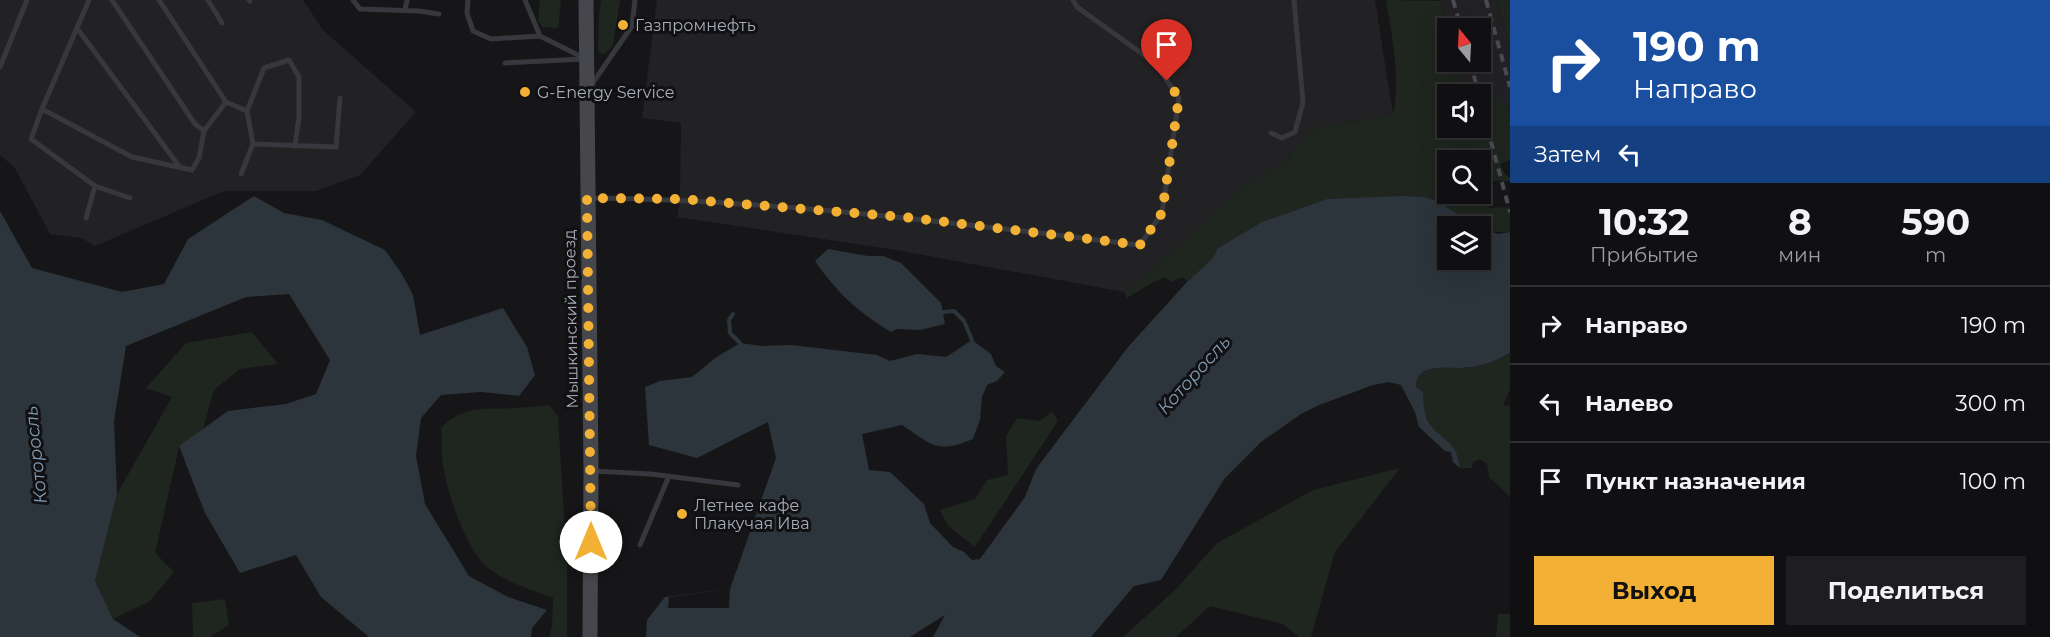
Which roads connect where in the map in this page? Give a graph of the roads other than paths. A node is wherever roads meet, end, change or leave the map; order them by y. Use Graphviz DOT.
graph roads {
  1 [pos="27,0"];
  2 [pos="89,0"];
  3 [pos="112,0"];
  4 [pos="159,0"];
  5 [pos="208,0"];
  6 [pos="354,0"];
  7 [pos="407,0"];
  8 [pos="468,0"];
  9 [pos="525,0"];
  10 [pos="586,0"];
  11 [pos="635,0"];
  12 [pos="1073,0"];
  13 [pos="1294,0"];
  14 [pos="405,10"];
  15 [pos="439,14"];
  16 [pos="222,23"];
  17 [pos="77,28"];
  18 [pos="540,36"];
  19 [pos="586,58"];
  20 [pos="505,63"];
  21 [pos="0,67"];
  22 [pos="586,93"];
  23 [pos="340,98"];
  24 [pos="226,102"];
  25 [pos="42,109"];
  26 [pos="247,111"];
  27 [pos="204,131"];
  28 [pos="1271,133"];
  29 [pos="253,144"];
  30 [pos="295,146"];
  31 [pos="180,167"];
  32 [pos="241,174"];
  33 [pos="95,186"];
  34 [pos="130,198"];
  35 [pos="587,198"];
  36 [pos="86,218"];
  37 [pos="591,471"];
  38 [pos="669,476"];
  39 [pos="738,485"];
  40 [pos="640,545"];
  41 [pos="591,637"];
  1 -- 21 [label="lane"];
  2 -- 17 [label="lane"];
  3 -- 27 [label="lane"];
  4 -- 24 [label="lane"];
  5 -- 16 [label="lane"];
  6 -- 14 [label="lane"];
  7 -- 14 [label="lane"];
  8 -- 18 [label="lane"];
  9 -- 18 [label="lane"];
  10 -- 19 [label="main road, Мышкинский проезд"];
  11 -- 22 [label="lane"];
  12 -- 35 [label="lane"];
  13 -- 28 [label="lane"];
  14 -- 15 [label="lane"];
  17 -- 25 [label="lane"];
  17 -- 31 [label="lane"];
  18 -- 19 [label="lane"];
  19 -- 20 [label="lane"];
  19 -- 22 [label="main road, Мышкинский проезд"];
  22 -- 35 [label="main road, Мышкинский проезд"];
  23 -- 30 [label="lane"];
  24 -- 26 [label="lane"];
  24 -- 27 [label="lane"];
  25 -- 31 [label="lane"];
  25 -- 33 [label="lane"];
  26 -- 29 [label="lane"];
  26 -- 30 [label="lane"];
  27 -- 31 [label="lane"];
  29 -- 30 [label="lane"];
  29 -- 32 [label="lane"];
  33 -- 34 [label="lane"];
  33 -- 36 [label="lane"];
  35 -- 37 [label="main road, Мышкинский проезд"];
  37 -- 38 [label="lane"];
  37 -- 41 [label="main road, Мышкинский проезд"];
  38 -- 39 [label="lane"];
  38 -- 40 [label="lane"];
}
